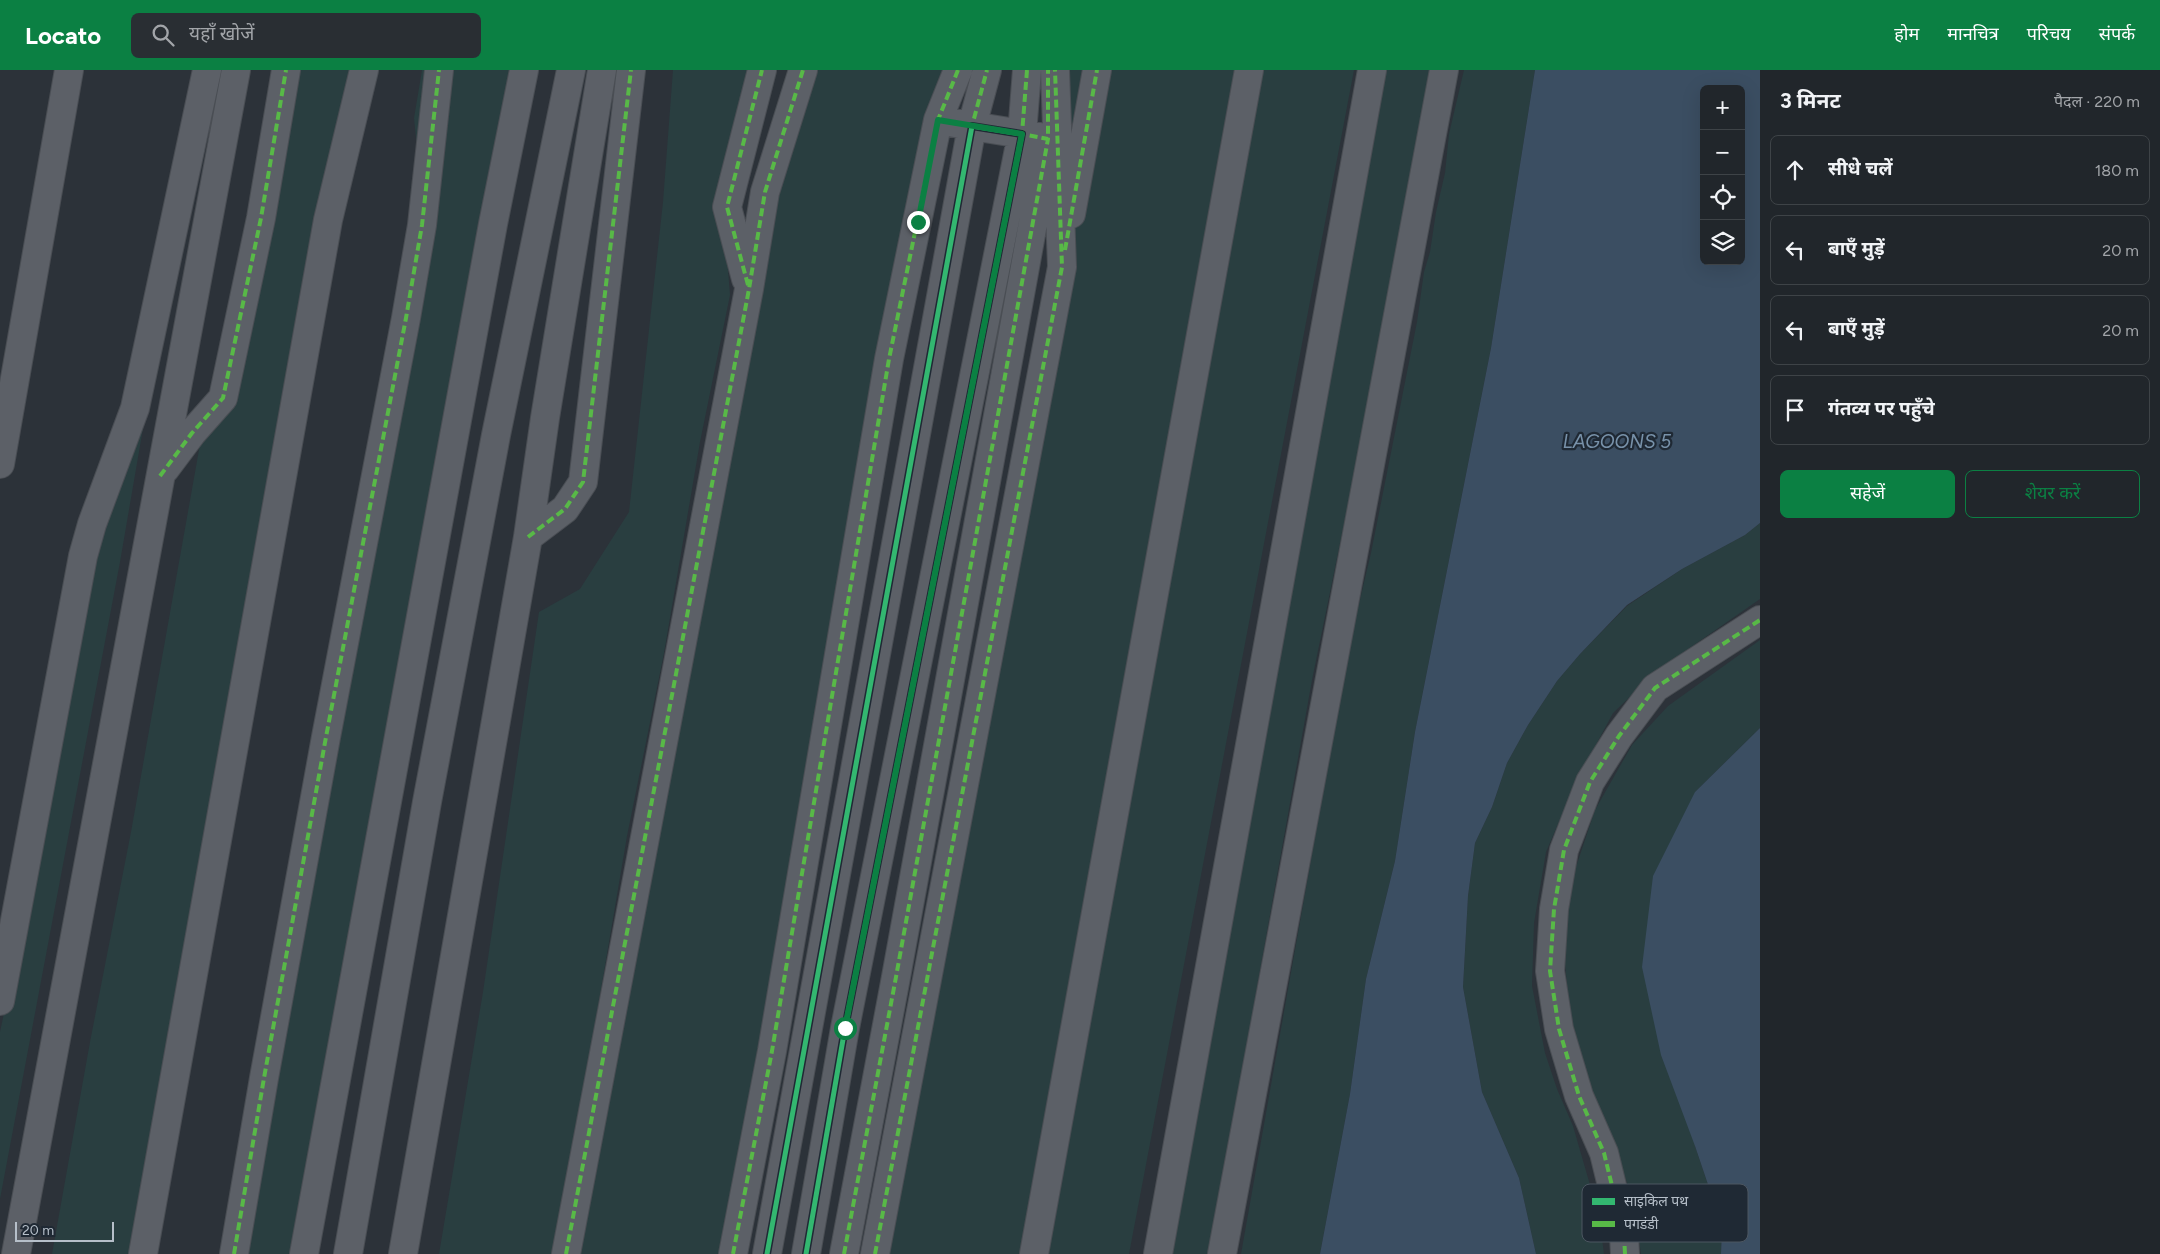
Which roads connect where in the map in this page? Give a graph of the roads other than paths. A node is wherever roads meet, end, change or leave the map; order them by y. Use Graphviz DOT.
graph roads {
  1 [pos="69,70"];
  2 [pos="207,70"];
  3 [pos="236,70"];
  4 [pos="286,70"];
  5 [pos="364,70"];
  6 [pos="438,70"];
  7 [pos="524,70"];
  8 [pos="571,70"];
  9 [pos="602,70"];
  10 [pos="631,70"];
  11 [pos="762,70"];
  12 [pos="803,70"];
  13 [pos="958,70"];
  14 [pos="987,70"];
  15 [pos="1027,70"];
  16 [pos="1048,70"];
  17 [pos="1055,70"];
  18 [pos="1097,70"];
  19 [pos="1249,70"];
  20 [pos="1372,70"];
  21 [pos="1444,70"];
  22 [pos="938,120"];
  23 [pos="972,126"];
  24 [pos="1022,134"];
  25 [pos="1048,139"];
  26 [pos="1062,267"];
  27 [pos="748,289"];
  28 [pos="0,464"];
  29 [pos="160,476"];
  30 [pos="528,537"];
  31 [pos="1760,620"];
  32 [pos="0,1001"];
  33 [pos="1612,1184"];
  34 [pos="16,1254"];
  35 [pos="143,1254"];
  36 [pos="234,1254"];
  37 [pos="304,1254"];
  38 [pos="348,1254"];
  39 [pos="403,1254"];
  40 [pos="566,1254"];
  41 [pos="733,1254"];
  42 [pos="768,1254"];
  43 [pos="806,1254"];
  44 [pos="844,1254"];
  45 [pos="875,1254"];
  46 [pos="1034,1254"];
  47 [pos="1158,1254"];
  48 [pos="1222,1254"];
  1 -- 28 [label="street"];
  2 -- 32 [label="street"];
  3 -- 29 [label="street"];
  4 -- 29 [label="street"];
  5 -- 35 [label="street"];
  6 -- 36 [label="street"];
  7 -- 37 [label="street"];
  8 -- 38 [label="street"];
  9 -- 30 [label="street"];
  10 -- 30 [label="street"];
  11 -- 27 [label="street"];
  12 -- 27 [label="street"];
  13 -- 22 [label="street"];
  14 -- 23 [label="street"];
  15 -- 24 [label="street"];
  16 -- 25 [label="street"];
  17 -- 26 [label="street"];
  18 -- 26 [label="street"];
  19 -- 46 [label="street"];
  20 -- 47 [label="street"];
  21 -- 48 [label="street"];
  22 -- 23 [label="street"];
  22 -- 41 [label="street"];
  23 -- 24 [label="street"];
  23 -- 42 [label="street"];
  24 -- 25 [label="street"];
  24 -- 43 [label="street"];
  25 -- 44 [label="street"];
  26 -- 45 [label="street"];
  27 -- 40 [label="street"];
  29 -- 34 [label="street"];
  30 -- 39 [label="street"];
  31 -- 33 [label="street"];
}
